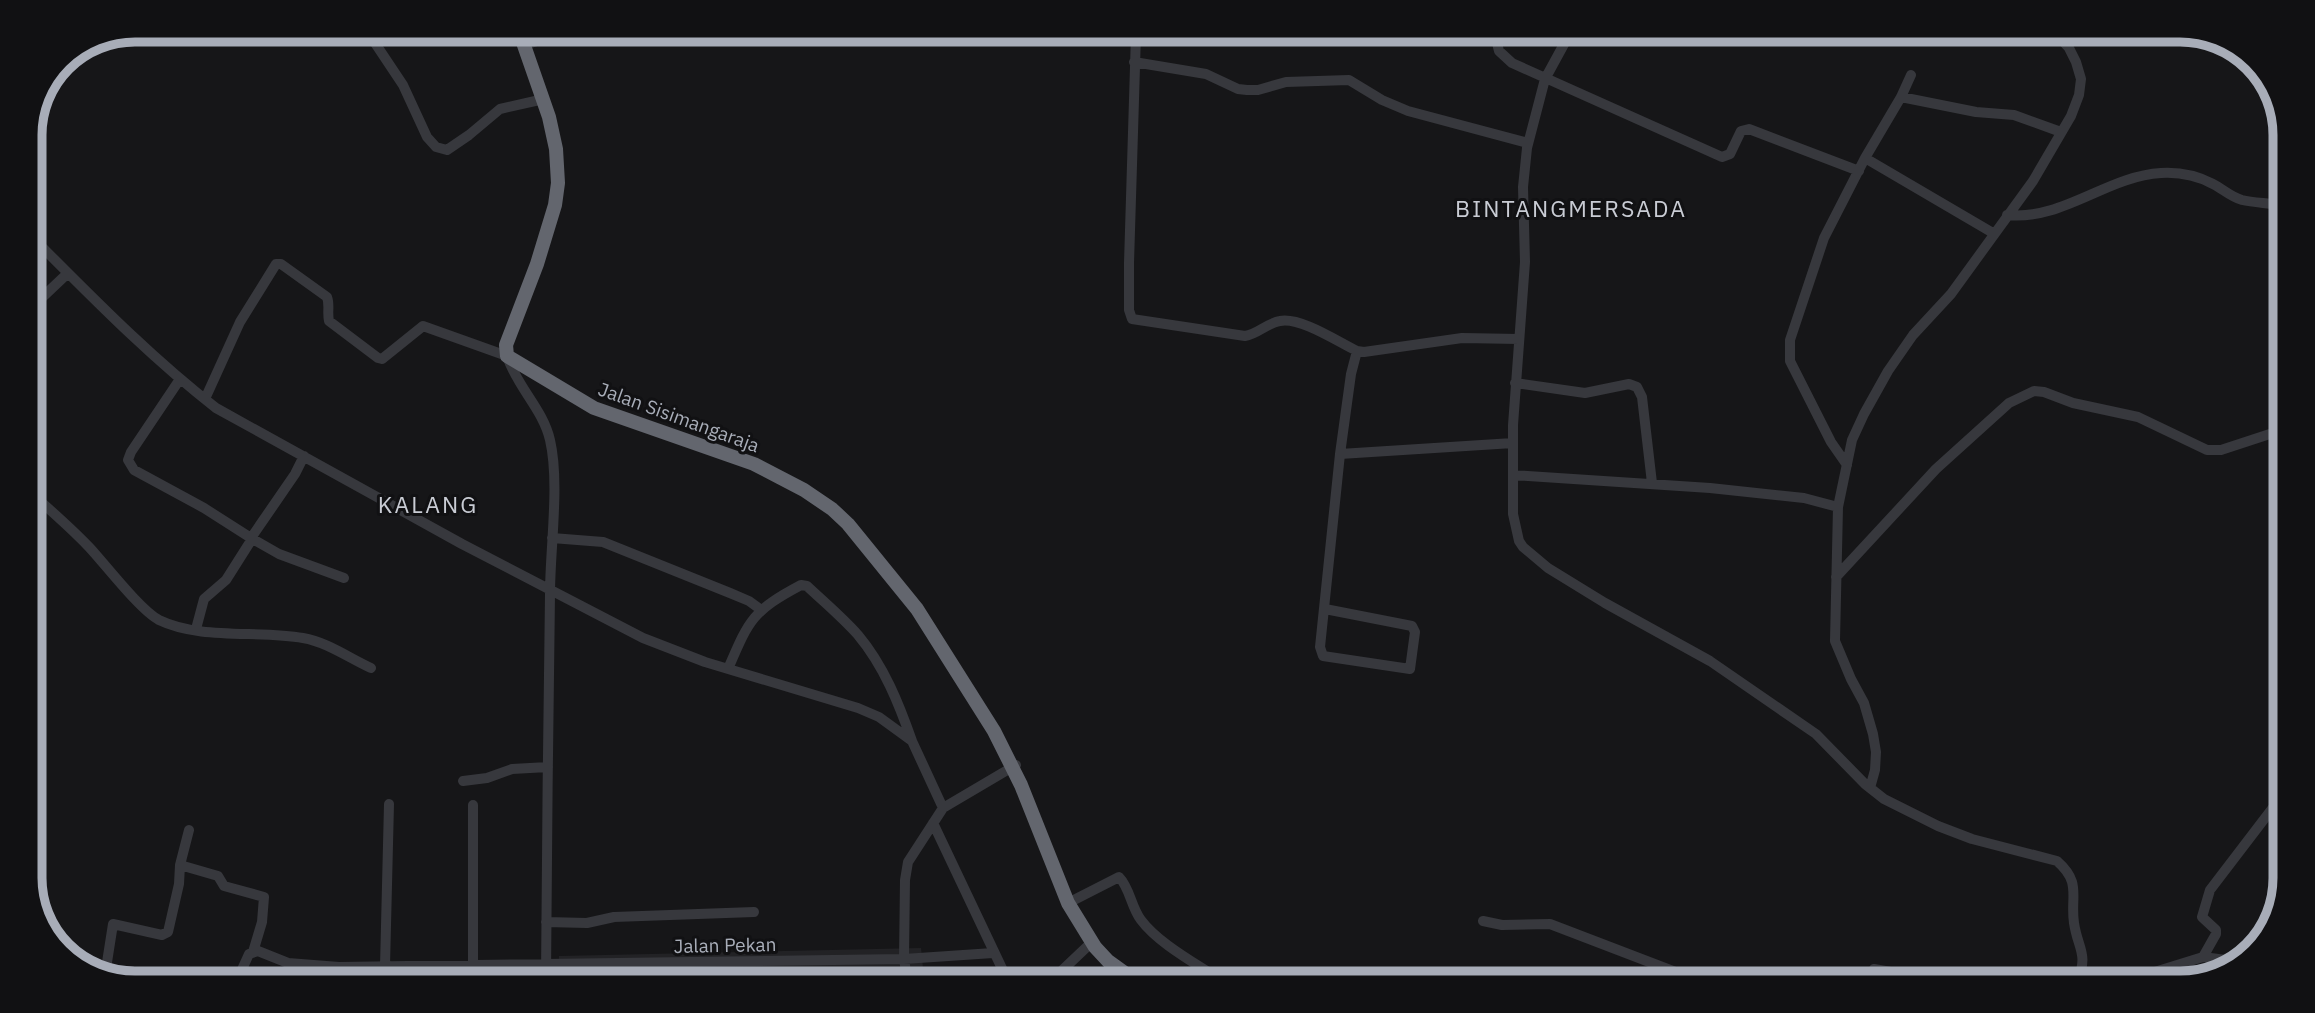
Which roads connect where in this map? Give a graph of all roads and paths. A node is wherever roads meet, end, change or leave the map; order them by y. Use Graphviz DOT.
graph roads {
  1 [pos="374,42"];
  2 [pos="523,42"];
  3 [pos="1135,42"];
  4 [pos="1497,42"];
  5 [pos="1565,42"];
  6 [pos="2065,42"];
  7 [pos="1134,62"];
  8 [pos="1911,75"];
  9 [pos="1545,79"];
  10 [pos="1901,97"];
  11 [pos="544,99"];
  12 [pos="2061,132"];
  13 [pos="1528,143"];
  14 [pos="1865,158"];
  15 [pos="1859,171"];
  16 [pos="2273,204"];
  17 [pos="2007,215"];
  18 [pos="1993,233"];
  19 [pos="42,247"];
  20 [pos="68,273"];
  21 [pos="42,298"];
  22 [pos="1519,339"];
  23 [pos="1357,351"];
  24 [pos="507,356"];
  25 [pos="180,379"];
  26 [pos="1515,383"];
  27 [pos="205,400"];
  28 [pos="2273,433"];
  29 [pos="1513,443"];
  30 [pos="1340,454"];
  31 [pos="304,456"];
  32 [pos="1847,465"];
  33 [pos="1513,475"];
  34 [pos="1652,483"];
  35 [pos="42,502"];
  36 [pos="1838,508"];
  37 [pos="552,538"];
  38 [pos="252,539"];
  39 [pos="1836,577"];
  40 [pos="344,578"];
  41 [pos="550,588"];
  42 [pos="760,609"];
  43 [pos="1325,609"];
  44 [pos="195,629"];
  45 [pos="371,668"];
  46 [pos="728,669"];
  47 [pos="912,741"];
  48 [pos="1012,763"];
  49 [pos="548,767"];
  50 [pos="463,781"];
  51 [pos="1870,788"];
  52 [pos="389,804"];
  53 [pos="473,805"];
  54 [pos="943,808"];
  55 [pos="2273,808"];
  56 [pos="933,823"];
  57 [pos="189,830"];
  58 [pos="180,865"];
  59 [pos="1070,902"];
  60 [pos="754,912"];
  61 [pos="1483,921"];
  62 [pos="546,922"];
  63 [pos="1092,942"];
  64 [pos="253,952"];
  65 [pos="993,953"];
  66 [pos="2203,957"];
  67 [pos="904,959"];
  68 [pos="2223,960"];
  69 [pos="546,965"];
  70 [pos="106,966"];
  71 [pos="385,966"];
  72 [pos="473,966"];
  73 [pos="241,971"];
  74 [pos="546,971"];
  75 [pos="906,971"];
  76 [pos="1003,971"];
  77 [pos="1061,971"];
  78 [pos="1123,971"];
  79 [pos="1125,971"];
  80 [pos="1208,971"];
  81 [pos="1673,971"];
  82 [pos="2081,971"];
  83 [pos="2158,971"];
  1 -- 11 [label="street"];
  2 -- 11 [label="highway"];
  3 -- 7 [label="street"];
  4 -- 9 [label="street"];
  5 -- 9 [label="street"];
  6 -- 12 [label="street"];
  7 -- 13 [label="street"];
  7 -- 23 [label="street"];
  8 -- 10 [label="street"];
  9 -- 13 [label="street"];
  9 -- 15 [label="street"];
  10 -- 12 [label="street"];
  10 -- 14 [label="street"];
  11 -- 24 [label="highway"];
  12 -- 17 [label="street"];
  13 -- 22 [label="street"];
  14 -- 15 [label="street"];
  14 -- 18 [label="street"];
  15 -- 32 [label="street"];
  16 -- 17 [label="street"];
  17 -- 18 [label="street"];
  18 -- 32 [label="street"];
  19 -- 20 [label="street"];
  20 -- 21 [label="street"];
  20 -- 25 [label="street"];
  22 -- 23 [label="street"];
  22 -- 26 [label="street"];
  23 -- 30 [label="street"];
  24 -- 27 [label="street"];
  24 -- 37 [label="street"];
  24 -- 48 [label="highway, Jalan Sisimangaraja"];
  25 -- 27 [label="street"];
  25 -- 38 [label="street"];
  26 -- 29 [label="street"];
  26 -- 34 [label="street"];
  27 -- 31 [label="street"];
  28 -- 39 [label="street"];
  29 -- 30 [label="street"];
  29 -- 33 [label="street"];
  30 -- 43 [label="street"];
  31 -- 38 [label="street"];
  31 -- 41 [label="street"];
  32 -- 36 [label="street"];
  33 -- 34 [label="street"];
  33 -- 51 [label="street"];
  34 -- 36 [label="street"];
  35 -- 44 [label="street"];
  36 -- 39 [label="street"];
  37 -- 41 [label="street"];
  37 -- 42 [label="street"];
  38 -- 40 [label="street"];
  38 -- 44 [label="street"];
  39 -- 51 [label="street"];
  41 -- 46 [label="street"];
  41 -- 49 [label="street"];
  42 -- 46 [label="street"];
  42 -- 47 [label="street"];
  43 -- 43 [label="street"];
  44 -- 45 [label="street"];
  46 -- 47 [label="street"];
  47 -- 54 [label="street"];
  48 -- 54 [label="street"];
  48 -- 59 [label="highway, Jalan Sisimangaraja"];
  49 -- 50 [label="street"];
  49 -- 62 [label="street"];
  51 -- 82 [label="street"];
  52 -- 71 [label="street"];
  53 -- 72 [label="street"];
  54 -- 56 [label="street"];
  55 -- 66 [label="street"];
  56 -- 65 [label="street"];
  56 -- 67 [label="street"];
  57 -- 58 [label="street"];
  58 -- 64 [label="street"];
  58 -- 70 [label="street"];
  59 -- 63 [label="highway, Jalan Sisimangaraja"];
  59 -- 79 [label="highway, Jalan Sisimangaraja"];
  59 -- 80 [label="street"];
  60 -- 62 [label="street"];
  61 -- 81 [label="street"];
  62 -- 69 [label="street"];
  63 -- 77 [label="street"];
  63 -- 78 [label="highway, Jalan Sisimangaraja"];
  64 -- 71 [label="street, Jalan Pekan"];
  64 -- 73 [label="street"];
  65 -- 67 [label="street, Jalan Pekan"];
  65 -- 76 [label="street"];
  66 -- 68 [label="street"];
  66 -- 83 [label="street"];
  67 -- 69 [label="street, Jalan Pekan"];
  67 -- 75 [label="street"];
  69 -- 72 [label="street, Jalan Pekan"];
  69 -- 74 [label="street"];
  71 -- 72 [label="street, Jalan Pekan"];
}
